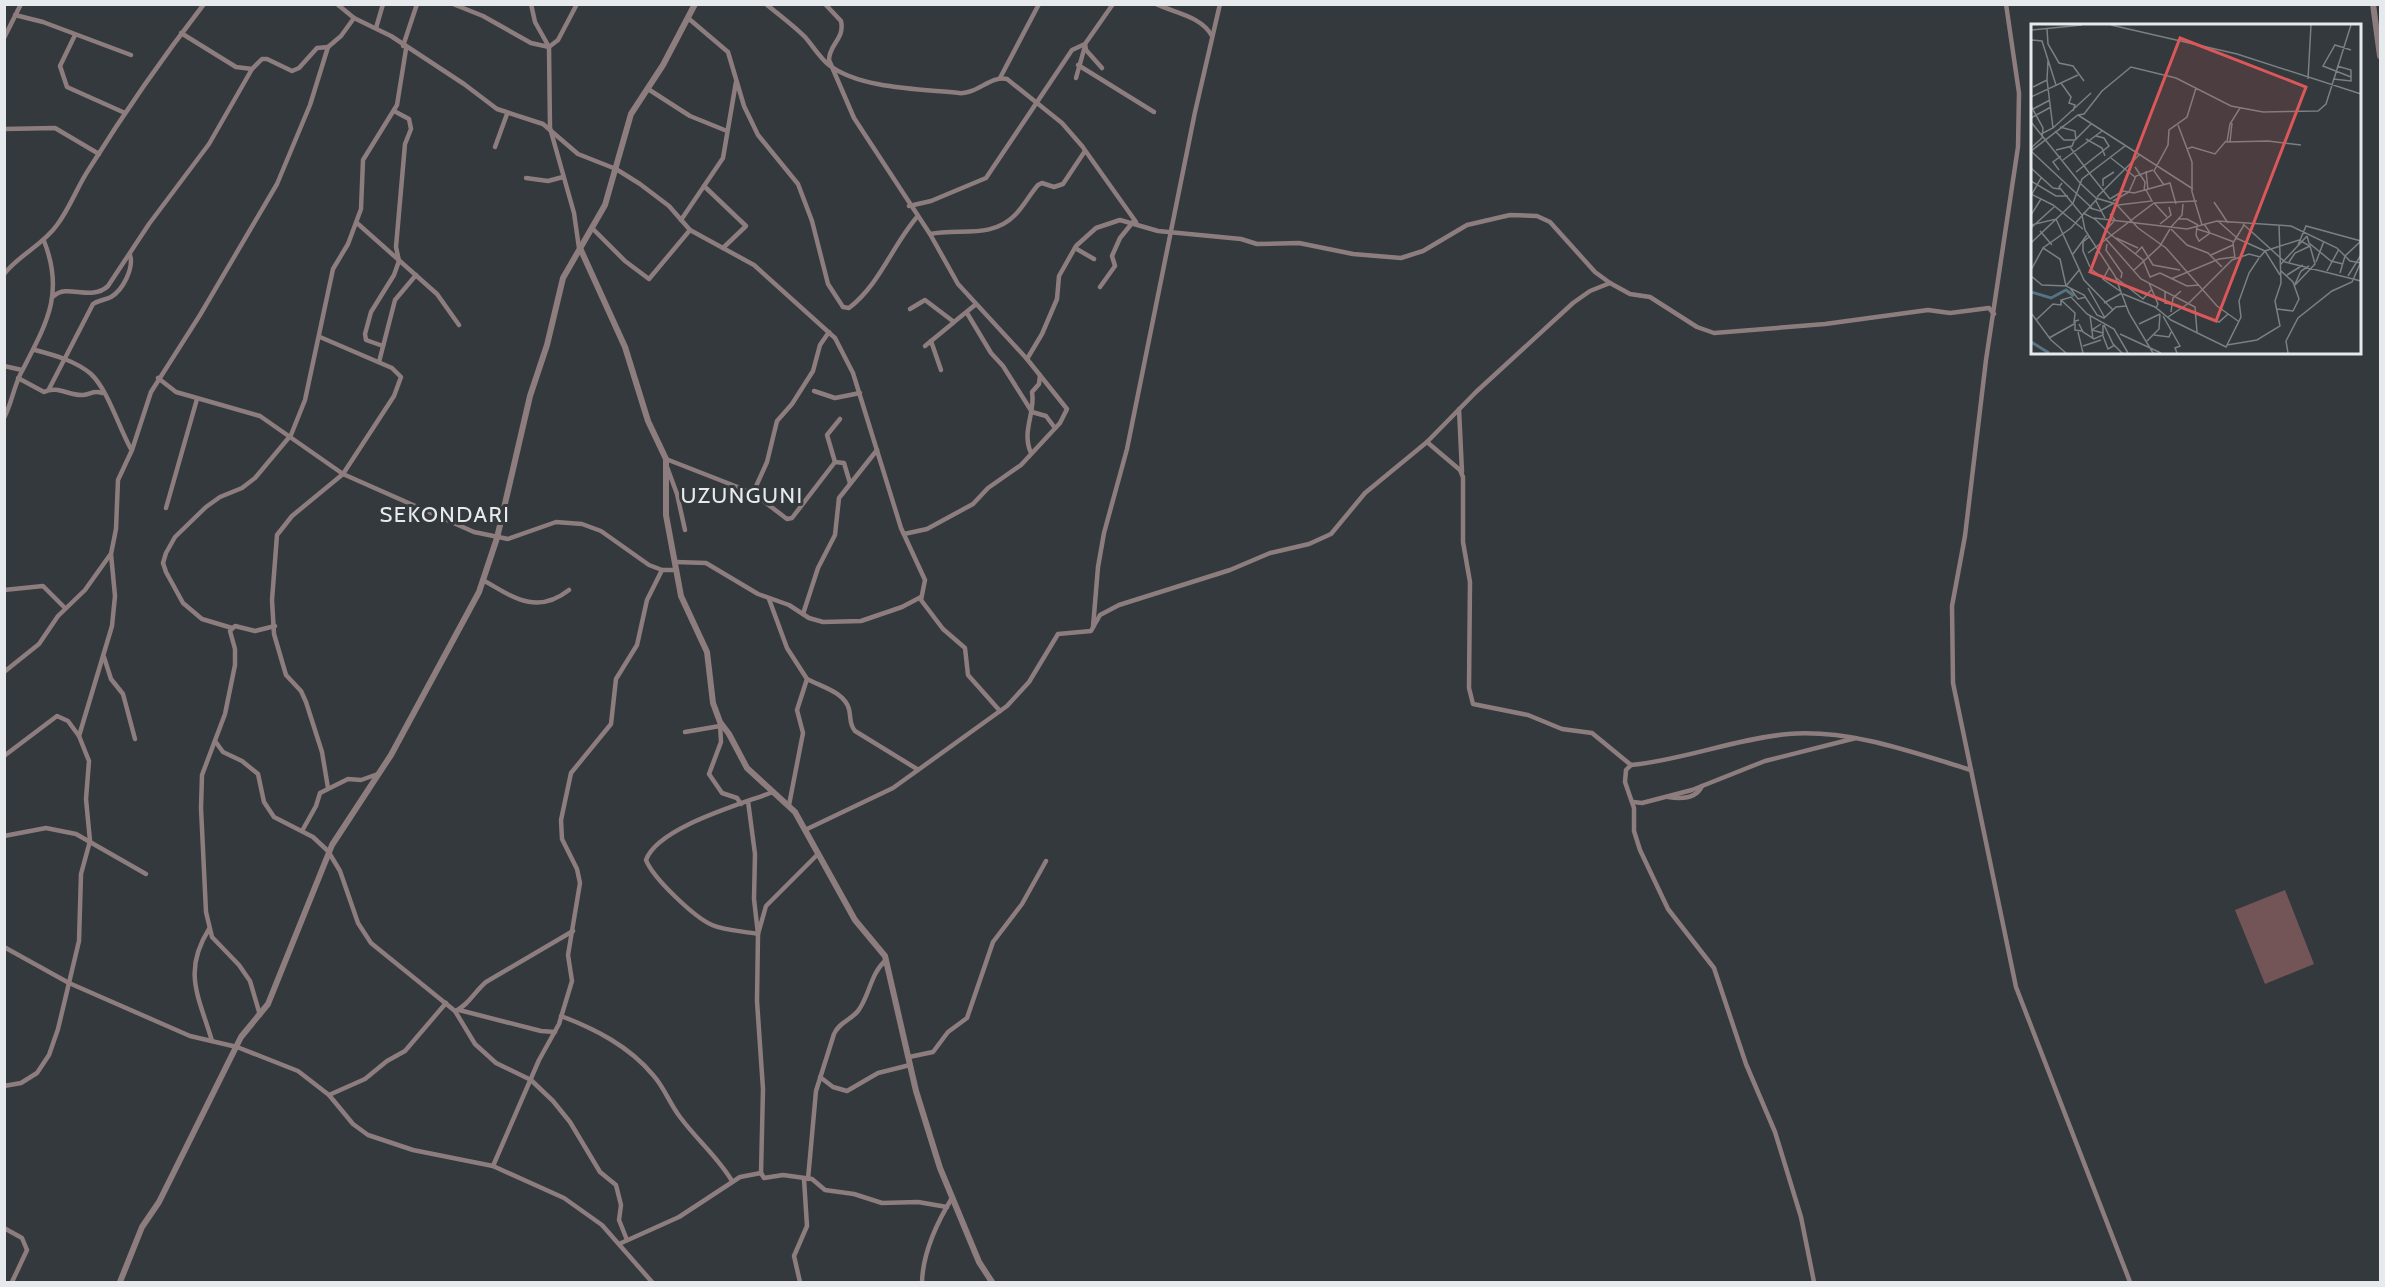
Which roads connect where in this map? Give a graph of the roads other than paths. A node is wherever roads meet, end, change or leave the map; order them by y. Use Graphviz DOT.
graph roads {
  1 [pos="21,4"];
  2 [pos="204,4"];
  3 [pos="337,4"];
  4 [pos="382,4"];
  5 [pos="417,4"];
  6 [pos="453,4"];
  7 [pos="531,4"];
  8 [pos="576,4"];
  9 [pos="695,4"];
  10 [pos="766,4"];
  11 [pos="825,4"];
  12 [pos="1039,4"];
  13 [pos="1113,4"];
  14 [pos="1156,4"];
  15 [pos="1220,4"];
  16 [pos="2006,4"];
  17 [pos="2373,4"];
  18 [pos="15,15"];
  19 [pos="354,18"];
  20 [pos="688,18"];
  21 [pos="376,28"];
  22 [pos="181,33"];
  23 [pos="75,35"];
  24 [pos="1213,37"];
  25 [pos="4,38"];
  26 [pos="1085,45"];
  27 [pos="328,47"];
  28 [pos="405,47"];
  29 [pos="549,47"];
  30 [pos="131,55"];
  31 [pos="2380,56"];
  32 [pos="1078,65"];
  33 [pos="831,66"];
  34 [pos="1102,68"];
  35 [pos="252,69"];
  36 [pos="1000,78"];
  37 [pos="1076,78"];
  38 [pos="736,82"];
  39 [pos="648,89"];
  40 [pos="1034,103"];
  41 [pos="394,111"];
  42 [pos="1154,112"];
  43 [pos="125,113"];
  44 [pos="507,114"];
  45 [pos="550,128"];
  46 [pos="4,129"];
  47 [pos="727,131"];
  48 [pos="495,147"];
  49 [pos="1085,150"];
  50 [pos="99,154"];
  51 [pos="616,169"];
  52 [pos="563,177"];
  53 [pos="526,178"];
  54 [pos="704,186"];
  55 [pos="909,206"];
  56 [pos="917,217"];
  57 [pos="681,220"];
  58 [pos="357,223"];
  59 [pos="1135,223"];
  60 [pos="592,228"];
  61 [pos="690,230"];
  62 [pos="1171,232"];
  63 [pos="930,234"];
  64 [pos="44,241"];
  65 [pos="579,248"];
  66 [pos="723,248"];
  67 [pos="1075,248"];
  68 [pos="130,255"];
  69 [pos="1094,259"];
  70 [pos="399,261"];
  71 [pos="4,274"];
  72 [pos="416,275"];
  73 [pos="1610,283"];
  74 [pos="1100,287"];
  75 [pos="54,296"];
  76 [pos="975,305"];
  77 [pos="910,309"];
  78 [pos="967,313"];
  79 [pos="1994,314"];
  80 [pos="953,322"];
  81 [pos="459,325"];
  82 [pos="829,332"];
  83 [pos="320,337"];
  84 [pos="931,341"];
  85 [pos="382,346"];
  86 [pos="925,346"];
  87 [pos="35,350"];
  88 [pos="63,359"];
  89 [pos="1027,359"];
  90 [pos="379,362"];
  91 [pos="4,366"];
  92 [pos="22,370"];
  93 [pos="941,370"];
  94 [pos="1040,375"];
  95 [pos="18,378"];
  96 [pos="158,378"];
  97 [pos="49,389"];
  98 [pos="814,391"];
  99 [pos="104,393"];
  100 [pos="860,393"];
  101 [pos="197,399"];
  102 [pos="1030,409"];
  103 [pos="1459,409"];
  104 [pos="4,418"];
  105 [pos="840,419"];
  106 [pos="1056,428"];
  107 [pos="291,435"];
  108 [pos="1427,442"];
  109 [pos="132,450"];
  110 [pos="877,450"];
  111 [pos="1031,453"];
  112 [pos="666,459"];
  113 [pos="835,462"];
  114 [pos="667,467"];
  115 [pos="343,474"];
  116 [pos="1462,474"];
  117 [pos="850,483"];
  118 [pos="753,494"];
  119 [pos="166,508"];
  120 [pos="685,530"];
  121 [pos="904,534"];
  122 [pos="497,538"];
  123 [pos="111,554"];
  124 [pos="676,562"];
  125 [pos="662,570"];
  126 [pos="677,570"];
  127 [pos="483,580"];
  128 [pos="4,590"];
  129 [pos="569,591"];
  130 [pos="921,597"];
  131 [pos="770,599"];
  132 [pos="65,608"];
  133 [pos="803,615"];
  134 [pos="275,626"];
  135 [pos="232,628"];
  136 [pos="1092,630"];
  137 [pos="104,657"];
  138 [pos="4,672"];
  139 [pos="807,679"];
  140 [pos="1000,711"];
  141 [pos="720,724"];
  142 [pos="685,732"];
  143 [pos="79,736"];
  144 [pos="1856,738"];
  145 [pos="135,739"];
  146 [pos="215,741"];
  147 [pos="4,756"];
  148 [pos="1631,765"];
  149 [pos="917,769"];
  150 [pos="1971,770"];
  151 [pos="380,774"];
  152 [pos="328,788"];
  153 [pos="773,792"];
  154 [pos="748,801"];
  155 [pos="1633,802"];
  156 [pos="741,804"];
  157 [pos="789,805"];
  158 [pos="805,830"];
  159 [pos="302,831"];
  160 [pos="4,836"];
  161 [pos="90,841"];
  162 [pos="328,851"];
  163 [pos="818,854"];
  164 [pos="1046,861"];
  165 [pos="146,874"];
  166 [pos="209,929"];
  167 [pos="573,931"];
  168 [pos="758,934"];
  169 [pos="4,947"];
  170 [pos="886,960"];
  171 [pos="69,982"];
  172 [pos="446,1004"];
  173 [pos="457,1011"];
  174 [pos="260,1015"];
  175 [pos="561,1016"];
  176 [pos="555,1032"];
  177 [pos="212,1041"];
  178 [pos="237,1047"];
  179 [pos="909,1057"];
  180 [pos="910,1065"];
  181 [pos="820,1077"];
  182 [pos="531,1080"];
  183 [pos="4,1086"];
  184 [pos="329,1095"];
  185 [pos="493,1166"];
  186 [pos="761,1173"];
  187 [pos="806,1179"];
  188 [pos="732,1181"];
  189 [pos="952,1198"];
  190 [pos="947,1207"];
  191 [pos="4,1228"];
  192 [pos="627,1240"];
  193 [pos="619,1244"];
  194 [pos="12,1282"];
  195 [pos="120,1282"];
  196 [pos="652,1282"];
  197 [pos="800,1282"];
  198 [pos="922,1282"];
  199 [pos="992,1282"];
  200 [pos="1814,1282"];
  201 [pos="2130,1282"];
  1 -- 18 [label="street"];
  2 -- 22 [label="street"];
  3 -- 19 [label="street"];
  4 -- 21 [label="street"];
  5 -- 28 [label="street"];
  6 -- 29 [label="street"];
  7 -- 29 [label="street"];
  8 -- 29 [label="street"];
  9 -- 20 [label="street"];
  10 -- 33 [label="street"];
  11 -- 33 [label="street"];
  12 -- 36 [label="street"];
  13 -- 26 [label="street"];
  14 -- 24 [label="street"];
  15 -- 24 [label="street"];
  16 -- 79 [label="street"];
  17 -- 31 [label="street"];
  18 -- 23 [label="street"];
  18 -- 25 [label="street"];
  19 -- 21 [label="street"];
  19 -- 27 [label="street"];
  20 -- 38 [label="street"];
  20 -- 39 [label="street"];
  21 -- 28 [label="street"];
  22 -- 35 [label="street"];
  22 -- 43 [label="street"];
  23 -- 30 [label="street"];
  23 -- 43 [label="street"];
  24 -- 62 [label="street"];
  26 -- 32 [label="street"];
  26 -- 34 [label="street"];
  26 -- 40 [label="street"];
  27 -- 35 [label="street"];
  27 -- 96 [label="street"];
  28 -- 41 [label="street"];
  28 -- 44 [label="street"];
  29 -- 45 [label="street"];
  32 -- 37 [label="street"];
  32 -- 42 [label="street"];
  33 -- 36 [label="street"];
  33 -- 55 [label="street"];
  35 -- 68 [label="street"];
  36 -- 40 [label="street"];
  38 -- 47 [label="street"];
  38 -- 56 [label="street"];
  39 -- 47 [label="street"];
  39 -- 51 [label="street"];
  40 -- 49 [label="street"];
  40 -- 55 [label="street"];
  41 -- 58 [label="street"];
  41 -- 70 [label="street"];
  43 -- 50 [label="street"];
  44 -- 45 [label="street"];
  44 -- 48 [label="street"];
  45 -- 51 [label="street"];
  45 -- 52 [label="street"];
  46 -- 50 [label="street"];
  47 -- 54 [label="street"];
  49 -- 59 [label="street"];
  49 -- 63 [label="street"];
  50 -- 64 [label="street"];
  51 -- 57 [label="street"];
  51 -- 60 [label="street"];
  52 -- 53 [label="street"];
  52 -- 65 [label="street"];
  54 -- 57 [label="street"];
  54 -- 66 [label="street"];
  55 -- 56 [label="street"];
  56 -- 63 [label="street"];
  57 -- 61 [label="street"];
  58 -- 70 [label="street"];
  58 -- 83 [label="street"];
  59 -- 62 [label="street"];
  59 -- 67 [label="street"];
  59 -- 74 [label="street"];
  60 -- 61 [label="street"];
  60 -- 65 [label="street"];
  61 -- 66 [label="street"];
  62 -- 73 [label="street"];
  62 -- 136 [label="street"];
  63 -- 76 [label="street"];
  64 -- 71 [label="street"];
  64 -- 75 [label="street"];
  65 -- 112 [label="street"];
  65 -- 122 [label="street"];
  66 -- 82 [label="street"];
  67 -- 69 [label="street"];
  67 -- 89 [label="street"];
  68 -- 75 [label="street"];
  68 -- 88 [label="street"];
  70 -- 72 [label="street"];
  70 -- 85 [label="street"];
  72 -- 81 [label="street"];
  72 -- 85 [label="street"];
  73 -- 79 [label="street"];
  73 -- 103 [label="street"];
  75 -- 87 [label="street"];
  76 -- 78 [label="street"];
  76 -- 89 [label="street"];
  77 -- 80 [label="street"];
  78 -- 80 [label="street"];
  78 -- 102 [label="street"];
  79 -- 150 [label="street"];
  80 -- 84 [label="street"];
  82 -- 100 [label="street"];
  82 -- 118 [label="street"];
  83 -- 90 [label="street"];
  83 -- 107 [label="street"];
  84 -- 86 [label="street"];
  84 -- 93 [label="street"];
  85 -- 90 [label="street"];
  87 -- 88 [label="street"];
  87 -- 92 [label="street"];
  88 -- 97 [label="street"];
  88 -- 99 [label="street"];
  89 -- 94 [label="street"];
  90 -- 115 [label="street"];
  91 -- 92 [label="street"];
  92 -- 95 [label="street"];
  94 -- 102 [label="street"];
  94 -- 106 [label="street"];
  95 -- 97 [label="street"];
  95 -- 104 [label="street"];
  96 -- 101 [label="street"];
  96 -- 109 [label="street"];
  97 -- 99 [label="street"];
  98 -- 100 [label="street"];
  99 -- 109 [label="street"];
  100 -- 110 [label="street"];
  101 -- 107 [label="street"];
  101 -- 119 [label="street"];
  102 -- 106 [label="street"];
  102 -- 111 [label="street"];
  103 -- 108 [label="street"];
  103 -- 116 [label="street"];
  105 -- 113 [label="street"];
  106 -- 111 [label="street"];
  107 -- 115 [label="street"];
  107 -- 135 [label="street"];
  108 -- 116 [label="street"];
  108 -- 136 [label="street"];
  109 -- 123 [label="street"];
  110 -- 117 [label="street"];
  110 -- 121 [label="street"];
  111 -- 121 [label="street"];
  112 -- 114 [label="street"];
  112 -- 118 [label="street"];
  113 -- 117 [label="street"];
  113 -- 118 [label="street"];
  114 -- 120 [label="street"];
  114 -- 124 [label="street"];
  115 -- 122 [label="street"];
  115 -- 134 [label="street"];
  116 -- 148 [label="street"];
  117 -- 133 [label="street"];
  121 -- 130 [label="street"];
  122 -- 125 [label="street"];
  122 -- 127 [label="street"];
  123 -- 132 [label="street"];
  123 -- 137 [label="street"];
  124 -- 126 [label="street"];
  124 -- 131 [label="street"];
  125 -- 126 [label="street"];
  125 -- 167 [label="street"];
  126 -- 141 [label="street"];
  127 -- 129 [label="street"];
  127 -- 151 [label="street"];
  128 -- 132 [label="street"];
  130 -- 133 [label="street"];
  130 -- 140 [label="street"];
  131 -- 133 [label="street"];
  131 -- 139 [label="street"];
  132 -- 138 [label="street"];
  134 -- 135 [label="street"];
  134 -- 152 [label="street"];
  135 -- 146 [label="street"];
  136 -- 140 [label="street"];
  137 -- 143 [label="street"];
  137 -- 145 [label="street"];
  139 -- 149 [label="street"];
  139 -- 157 [label="street"];
  140 -- 149 [label="street"];
  141 -- 142 [label="street"];
  141 -- 153 [label="street"];
  141 -- 156 [label="street"];
  143 -- 147 [label="street"];
  143 -- 161 [label="street"];
  144 -- 148 [label="street"];
  144 -- 150 [label="street"];
  144 -- 155 [label="street"];
  146 -- 159 [label="street"];
  146 -- 166 [label="street"];
  148 -- 155 [label="street"];
  149 -- 158 [label="street"];
  150 -- 201 [label="street"];
  151 -- 152 [label="street"];
  151 -- 162 [label="street"];
  152 -- 159 [label="street"];
  153 -- 154 [label="street"];
  153 -- 157 [label="street"];
  154 -- 156 [label="street"];
  154 -- 168 [label="street"];
  155 -- 200 [label="street"];
  156 -- 168 [label="street"];
  157 -- 158 [label="street"];
  158 -- 163 [label="street"];
  159 -- 162 [label="street"];
  160 -- 161 [label="street"];
  161 -- 165 [label="street"];
  161 -- 171 [label="street"];
  162 -- 172 [label="street"];
  162 -- 174 [label="street"];
  163 -- 168 [label="street"];
  163 -- 170 [label="street"];
  164 -- 179 [label="street"];
  166 -- 174 [label="street"];
  166 -- 177 [label="street"];
  167 -- 173 [label="street"];
  167 -- 175 [label="street"];
  168 -- 186 [label="street"];
  169 -- 171 [label="street"];
  170 -- 179 [label="street"];
  170 -- 181 [label="street"];
  171 -- 177 [label="street"];
  171 -- 183 [label="street"];
  172 -- 173 [label="street"];
  172 -- 184 [label="street"];
  173 -- 176 [label="street"];
  173 -- 182 [label="street"];
  174 -- 178 [label="street"];
  175 -- 176 [label="street"];
  175 -- 188 [label="street"];
  176 -- 182 [label="street"];
  177 -- 178 [label="street"];
  178 -- 184 [label="street"];
  178 -- 195 [label="street"];
  179 -- 180 [label="street"];
  180 -- 181 [label="street"];
  180 -- 189 [label="street"];
  181 -- 187 [label="street"];
  182 -- 185 [label="street"];
  182 -- 192 [label="street"];
  184 -- 185 [label="street"];
  185 -- 193 [label="street"];
  186 -- 187 [label="street"];
  186 -- 188 [label="street"];
  187 -- 190 [label="street"];
  187 -- 197 [label="street"];
  188 -- 192 [label="street"];
  189 -- 190 [label="street"];
  189 -- 199 [label="street"];
  190 -- 198 [label="street"];
  191 -- 194 [label="street"];
  192 -- 193 [label="street"];
  193 -- 196 [label="street"];
}
